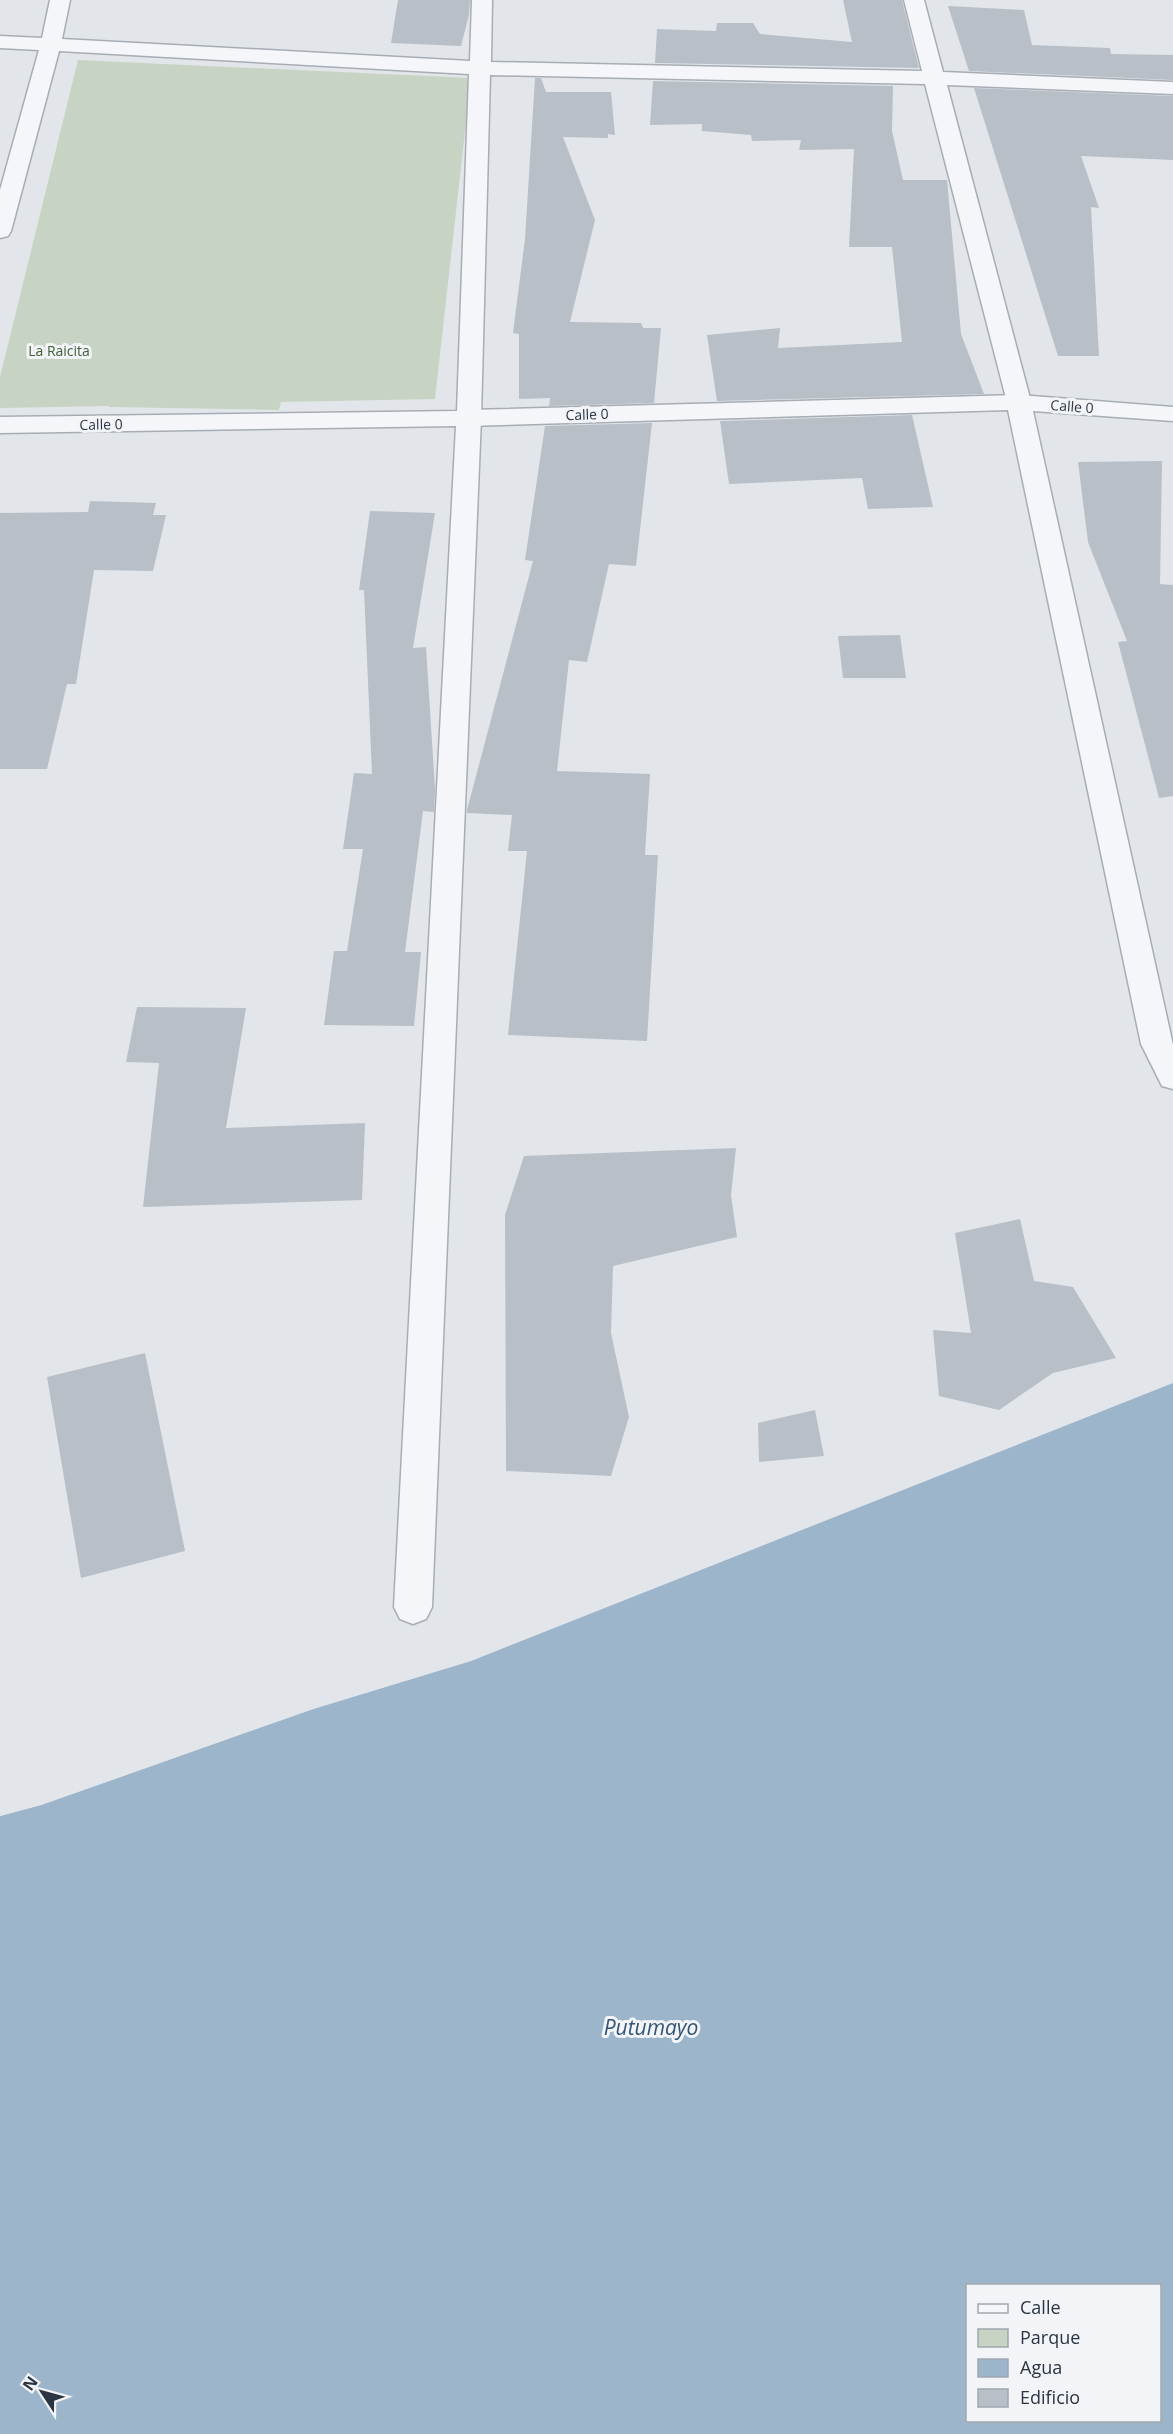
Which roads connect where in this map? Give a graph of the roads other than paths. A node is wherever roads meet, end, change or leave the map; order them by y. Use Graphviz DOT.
graph roads {
  1 [pos="60,0"];
  2 [pos="482,0"];
  3 [pos="914,0"];
  4 [pos="0,42"];
  5 [pos="51,45"];
  6 [pos="479,68"];
  7 [pos="936,78"];
  8 [pos="1173,88"];
  9 [pos="0,231"];
  10 [pos="1019,402"];
  11 [pos="1173,414"];
  12 [pos="469,418"];
  13 [pos="0,425"];
  14 [pos="1173,1077"];
  15 [pos="413,1607"];
  1 -- 5 [label="street"];
  2 -- 6 [label="street"];
  3 -- 7 [label="street"];
  4 -- 5 [label="street"];
  5 -- 6 [label="street"];
  5 -- 9 [label="street"];
  6 -- 7 [label="street"];
  6 -- 12 [label="street"];
  7 -- 8 [label="street"];
  7 -- 10 [label="street"];
  10 -- 11 [label="street, Calle 0"];
  10 -- 12 [label="street, Calle 0"];
  10 -- 14 [label="street"];
  12 -- 13 [label="street, Calle 0"];
  12 -- 15 [label="street"];
}
